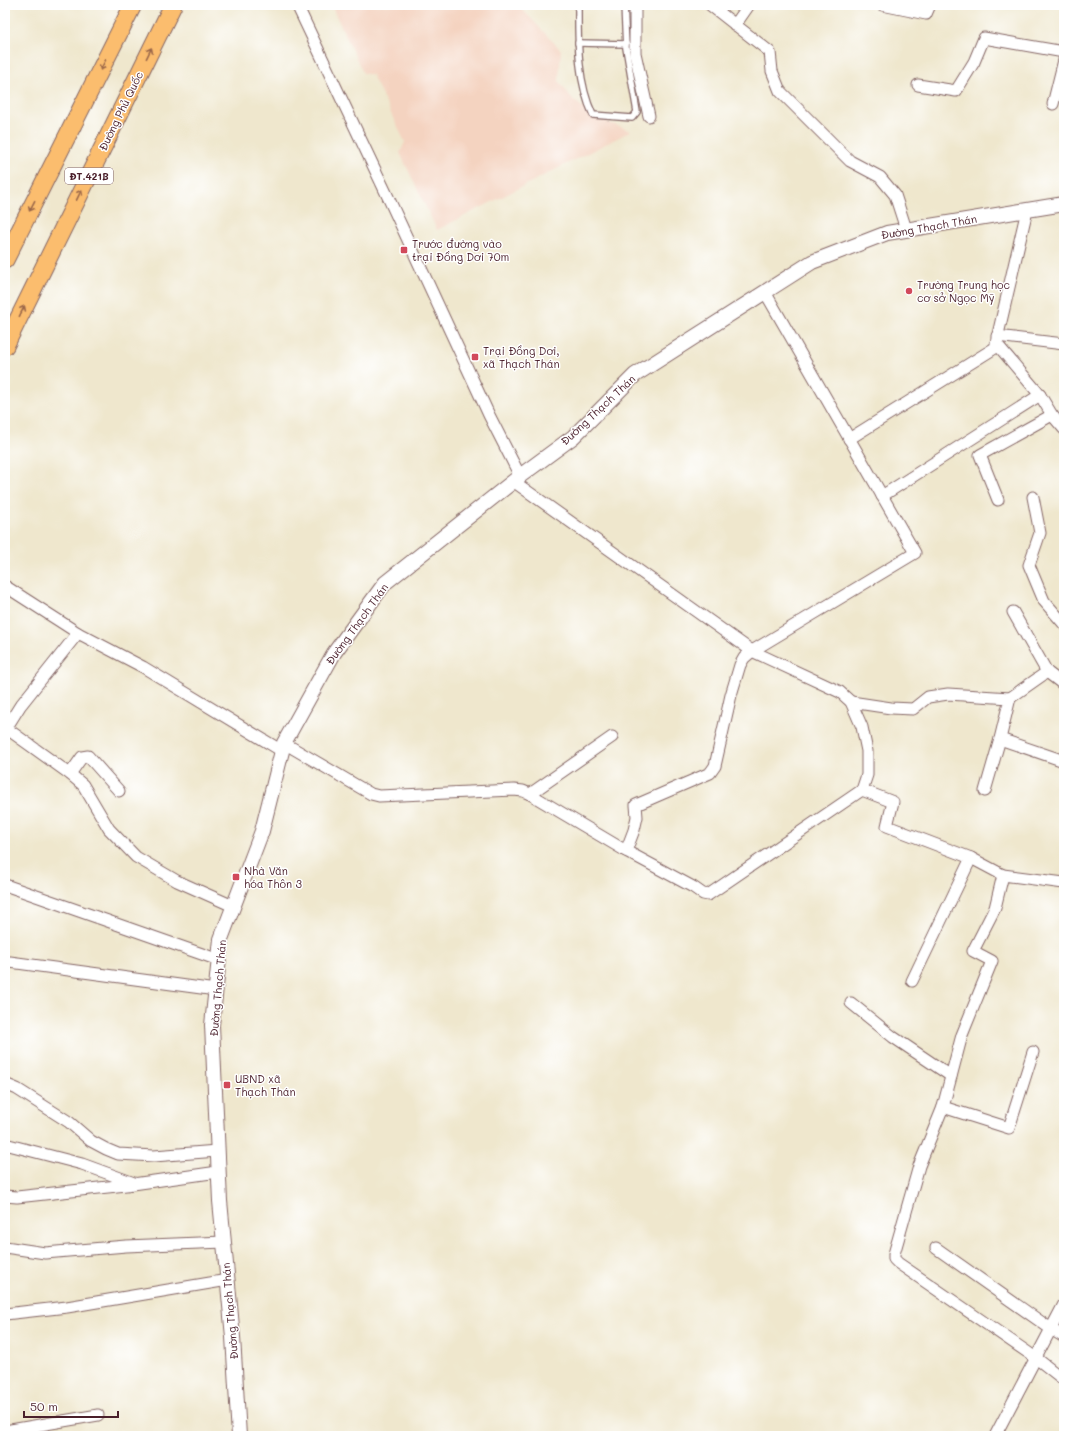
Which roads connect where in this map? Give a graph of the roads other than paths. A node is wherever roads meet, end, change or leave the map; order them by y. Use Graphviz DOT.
graph roads {
  1 [pos="133,5"];
  2 [pos="173,5"];
  3 [pos="297,5"];
  4 [pos="578,5"];
  5 [pos="624,5"];
  6 [pos="635,5"];
  7 [pos="710,5"];
  8 [pos="750,5"];
  9 [pos="882,5"];
  10 [pos="930,5"];
  11 [pos="735,25"];
  12 [pos="578,43"];
  13 [pos="626,44"];
  14 [pos="1064,52"];
  15 [pos="1064,60"];
  16 [pos="918,85"];
  17 [pos="1053,104"];
  18 [pos="648,116"];
  19 [pos="1064,204"];
  20 [pos="1027,210"];
  21 [pos="906,229"];
  22 [pos="5,260"];
  23 [pos="765,292"];
  24 [pos="998,341"];
  25 [pos="1064,344"];
  26 [pos="5,346"];
  27 [pos="1040,395"];
  28 [pos="1052,415"];
  29 [pos="1064,429"];
  30 [pos="849,439"];
  31 [pos="517,479"];
  32 [pos="882,496"];
  33 [pos="1033,497"];
  34 [pos="998,500"];
  35 [pos="5,586"];
  36 [pos="1013,612"];
  37 [pos="1064,624"];
  38 [pos="78,633"];
  39 [pos="752,651"];
  40 [pos="1048,672"];
  41 [pos="1064,685"];
  42 [pos="1010,698"];
  43 [pos="851,702"];
  44 [pos="6,729"];
  45 [pos="612,737"];
  46 [pos="1000,739"];
  47 [pos="283,747"];
  48 [pos="1064,761"];
  49 [pos="70,774"];
  50 [pos="862,790"];
  51 [pos="985,790"];
  52 [pos="119,791"];
  53 [pos="530,794"];
  54 [pos="626,851"];
  55 [pos="971,858"];
  56 [pos="1003,875"];
  57 [pos="1064,882"];
  58 [pos="5,885"];
  59 [pos="233,906"];
  60 [pos="218,960"];
  61 [pos="10,962"];
  62 [pos="912,980"];
  63 [pos="216,990"];
  64 [pos="851,1003"];
  65 [pos="1033,1052"];
  66 [pos="951,1076"];
  67 [pos="5,1084"];
  68 [pos="943,1107"];
  69 [pos="5,1144"];
  70 [pos="218,1151"];
  71 [pos="218,1172"];
  72 [pos="136,1184"];
  73 [pos="5,1196"];
  74 [pos="224,1242"];
  75 [pos="5,1247"];
  76 [pos="936,1248"];
  77 [pos="228,1280"];
  78 [pos="1064,1304"];
  79 [pos="5,1314"];
  80 [pos="1051,1329"];
  81 [pos="1064,1337"];
  82 [pos="1036,1358"];
  83 [pos="1064,1380"];
  84 [pos="98,1415"];
  85 [pos="5,1431"];
  86 [pos="239,1436"];
  87 [pos="995,1436"];
  1 -- 22 [label="main road, ĐT.421B, one-way"];
  26 -- 2 [label="main road, Đường Phủ Quốc / ĐT.421B, one-way"];
  3 -- 31 [label="street"];
  4 -- 12 [label="lane"];
  5 -- 13 [label="lane"];
  6 -- 18 [label="street"];
  7 -- 11 [label="street"];
  8 -- 11 [label="street"];
  9 -- 10 [label="street"];
  11 -- 21 [label="street"];
  12 -- 13 [label="lane"];
  12 -- 13 [label="lane"];
  14 -- 16 [label="street"];
  15 -- 17 [label="street"];
  19 -- 20 [label="street, Đường Thạch Thán"];
  20 -- 21 [label="street, Đường Thạch Thán"];
  20 -- 24 [label="street"];
  21 -- 23 [label="street, Đường Thạch Thán"];
  23 -- 30 [label="street"];
  23 -- 31 [label="street, Đường Thạch Thán"];
  24 -- 25 [label="street"];
  24 -- 27 [label="street"];
  24 -- 30 [label="street"];
  27 -- 28 [label="street"];
  27 -- 32 [label="street"];
  28 -- 29 [label="street"];
  28 -- 34 [label="street"];
  30 -- 32 [label="street"];
  31 -- 39 [label="street"];
  31 -- 47 [label="street, Đường Thạch Thán"];
  32 -- 39 [label="street"];
  33 -- 37 [label="street"];
  35 -- 38 [label="street"];
  36 -- 40 [label="street"];
  38 -- 44 [label="street"];
  38 -- 47 [label="street"];
  39 -- 43 [label="street"];
  39 -- 54 [label="street"];
  40 -- 41 [label="street"];
  40 -- 42 [label="street"];
  42 -- 43 [label="street"];
  42 -- 46 [label="street"];
  43 -- 50 [label="street"];
  44 -- 49 [label="street"];
  45 -- 53 [label="street"];
  46 -- 48 [label="street"];
  46 -- 51 [label="street"];
  47 -- 53 [label="street"];
  47 -- 59 [label="street, Đường Thạch Thán"];
  49 -- 52 [label="street"];
  49 -- 59 [label="street"];
  50 -- 54 [label="street"];
  50 -- 55 [label="street"];
  53 -- 54 [label="street"];
  55 -- 56 [label="street"];
  55 -- 62 [label="street"];
  56 -- 57 [label="street"];
  56 -- 66 [label="street"];
  58 -- 60 [label="street"];
  59 -- 60 [label="street, Đường Thạch Thán"];
  60 -- 63 [label="street, Đường Thạch Thán"];
  61 -- 63 [label="street"];
  63 -- 70 [label="street, Đường Thạch Thán"];
  64 -- 66 [label="street"];
  65 -- 68 [label="street"];
  66 -- 68 [label="street"];
  67 -- 70 [label="street"];
  68 -- 82 [label="street"];
  69 -- 72 [label="street"];
  70 -- 71 [label="street, Đường Thạch Thán"];
  71 -- 72 [label="street"];
  71 -- 74 [label="street, Đường Thạch Thán"];
  72 -- 73 [label="street"];
  74 -- 75 [label="street"];
  74 -- 77 [label="street, Đường Thạch Thán"];
  76 -- 80 [label="street"];
  77 -- 79 [label="street"];
  77 -- 86 [label="street, Đường Thạch Thán"];
  78 -- 80 [label="street"];
  80 -- 81 [label="street"];
  80 -- 82 [label="street"];
  82 -- 83 [label="street"];
  82 -- 87 [label="street"];
  84 -- 85 [label="street"];
}
